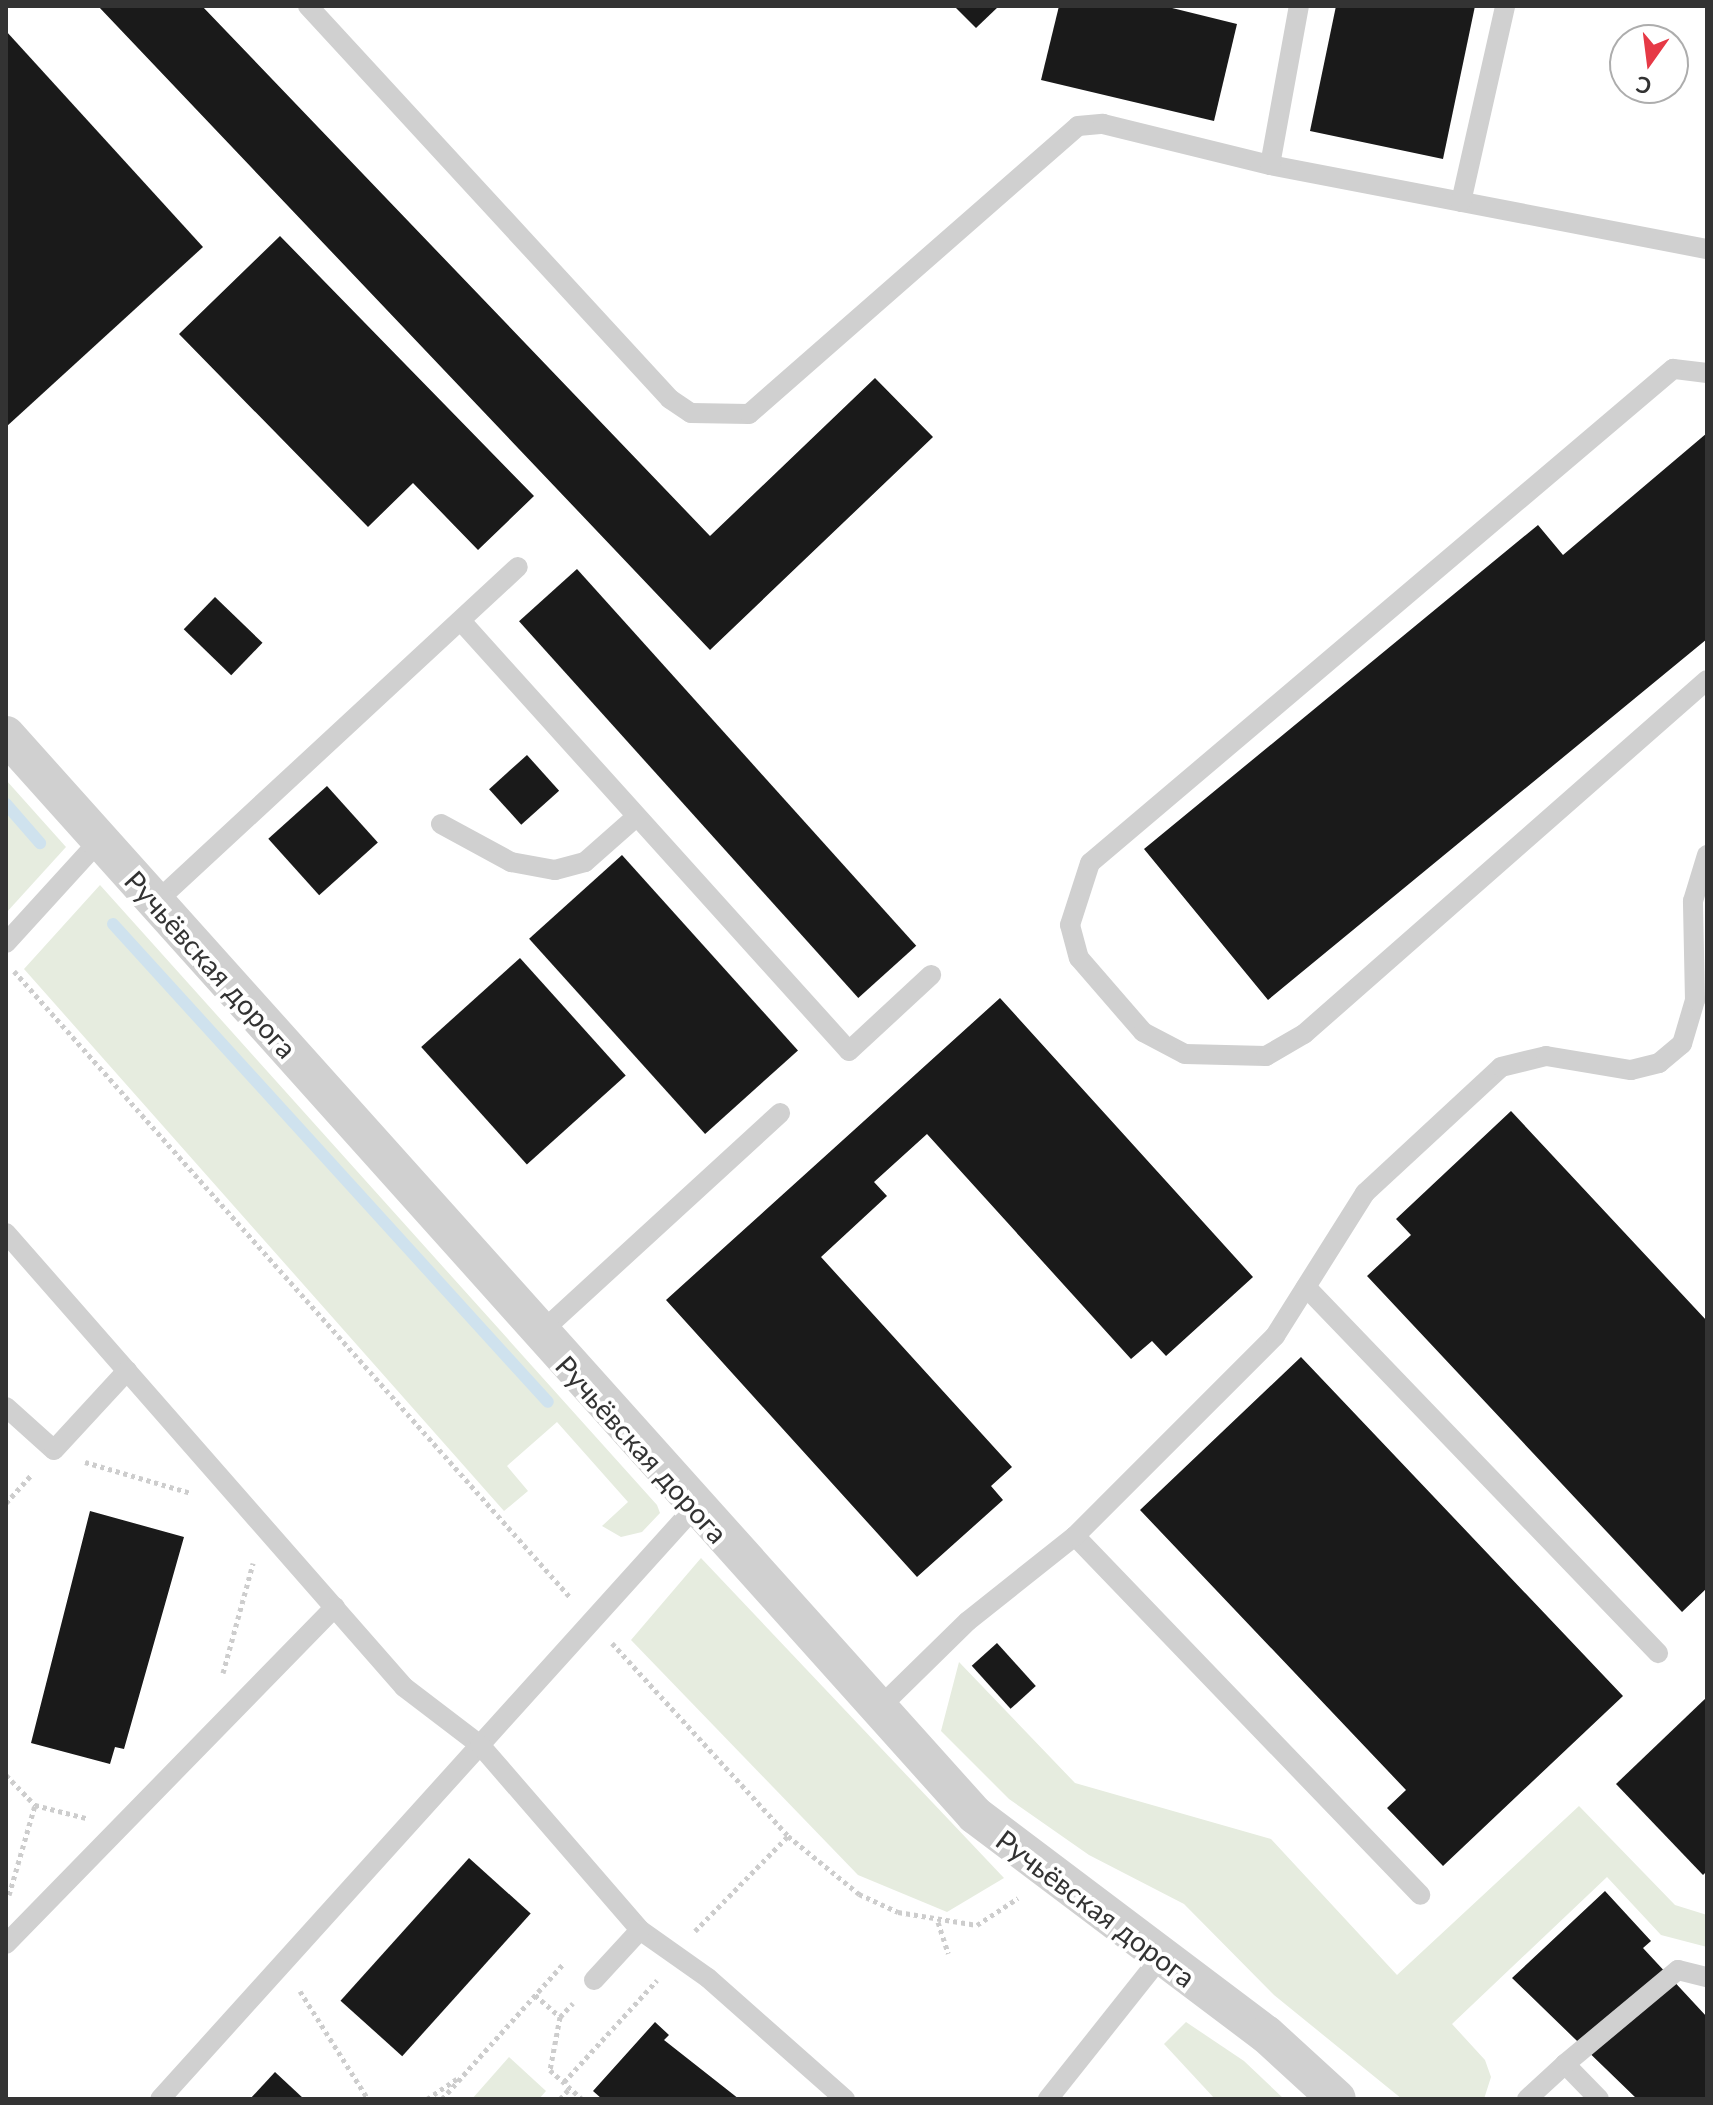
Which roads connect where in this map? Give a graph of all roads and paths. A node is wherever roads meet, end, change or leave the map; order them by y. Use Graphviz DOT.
graph roads {
  1 [pos="308,6"];
  2 [pos="1299,6"];
  3 [pos="1505,6"];
  4 [pos="1270,165"];
  5 [pos="1461,202"];
  6 [pos="1707,249"];
  7 [pos="1707,373"];
  8 [pos="518,567"];
  9 [pos="461,621"];
  10 [pos="1707,680"];
  11 [pos="6,735"];
  12 [pos="636,817"];
  13 [pos="441,824"];
  14 [pos="100,840"];
  15 [pos="1707,855"];
  16 [pos="156,902"];
  17 [pos="6,943"];
  18 [pos="6,962"];
  19 [pos="931,975"];
  20 [pos="780,1113"];
  21 [pos="6,1233"];
  22 [pos="1306,1287"];
  23 [pos="539,1334"];
  24 [pos="127,1371"];
  25 [pos="6,1407"];
  26 [pos="54,1450"];
  27 [pos="694,1508"];
  28 [pos="249,1509"];
  29 [pos="263,1526"];
  30 [pos="1075,1536"];
  31 [pos="335,1607"];
  32 [pos="592,1621"];
  33 [pos="1658,1653"];
  34 [pos="877,1710"];
  35 [pos="207,1736"];
  36 [pos="480,1745"];
  37 [pos="6,1775"];
  38 [pos="35,1805"];
  39 [pos="117,1826"];
  40 [pos="788,1836"];
  41 [pos="1042,1870"];
  42 [pos="1420,1895"];
  43 [pos="6,1903"];
  44 [pos="617,1904"];
  45 [pos="938,1922"];
  46 [pos="640,1930"];
  47 [pos="6,1944"];
  48 [pos="948,1953"];
  49 [pos="674,1956"];
  50 [pos="1161,1957"];
  51 [pos="283,1963"];
  52 [pos="1707,1977"];
  53 [pos="594,1980"];
  54 [pos="535,1995"];
  55 [pos="1565,2064"];
  56 [pos="464,2074"];
  57 [pos="564,2082"];
  58 [pos="570,2088"];
  59 [pos="160,2099"];
  60 [pos="368,2099"];
  61 [pos="427,2099"];
  62 [pos="442,2099"];
  63 [pos="560,2099"];
  64 [pos="582,2099"];
  65 [pos="845,2099"];
  66 [pos="1048,2099"];
  67 [pos="1337,2099"];
  68 [pos="1527,2099"];
  69 [pos="1599,2099"];
  1 -- 4 [label="lane"];
  2 -- 4 [label="lane"];
  3 -- 5 [label="lane"];
  4 -- 5 [label="lane"];
  5 -- 6 [label="lane"];
  7 -- 10 [label="lane"];
  8 -- 9 [label="lane"];
  9 -- 12 [label="lane"];
  9 -- 16 [label="lane"];
  11 -- 14 [label="street, Ручьёвская дорога"];
  12 -- 13 [label="lane"];
  12 -- 19 [label="lane"];
  14 -- 16 [label="street, Ручьёвская дорога"];
  14 -- 17 [label="lane"];
  15 -- 22 [label="lane"];
  16 -- 23 [label="street, Ручьёвская дорога"];
  18 -- 32 [label="path"];
  20 -- 23 [label="lane"];
  21 -- 24 [label="lane"];
  22 -- 30 [label="lane"];
  22 -- 33 [label="lane"];
  23 -- 27 [label="street, Ручьёвская дорога"];
  24 -- 26 [label="lane"];
  24 -- 28 [label="lane"];
  25 -- 26 [label="lane"];
  26 -- 28 [label="path"];
  27 -- 32 [label="lane"];
  27 -- 34 [label="street, Ручьёвская дорога"];
  28 -- 29 [label="lane"];
  29 -- 31 [label="lane"];
  29 -- 35 [label="path"];
  30 -- 34 [label="lane"];
  30 -- 42 [label="lane"];
  31 -- 35 [label="lane"];
  31 -- 36 [label="lane"];
  32 -- 36 [label="lane"];
  32 -- 40 [label="path"];
  34 -- 41 [label="street, Ручьёвская дорога"];
  35 -- 39 [label="lane"];
  36 -- 44 [label="lane"];
  36 -- 51 [label="lane"];
  37 -- 38 [label="path"];
  38 -- 39 [label="path"];
  38 -- 43 [label="path"];
  39 -- 47 [label="lane"];
  40 -- 45 [label="path"];
  40 -- 49 [label="path"];
  41 -- 45 [label="path"];
  41 -- 50 [label="street, Ручьёвская дорога"];
  44 -- 46 [label="lane"];
  44 -- 54 [label="path"];
  45 -- 48 [label="path"];
  46 -- 49 [label="lane"];
  46 -- 53 [label="lane"];
  49 -- 57 [label="path"];
  49 -- 65 [label="lane"];
  50 -- 66 [label="lane"];
  50 -- 67 [label="street, Ручьёвская дорога"];
  51 -- 59 [label="lane"];
  51 -- 60 [label="path"];
  52 -- 55 [label="lane"];
  54 -- 56 [label="path"];
  54 -- 57 [label="path"];
  55 -- 68 [label="lane"];
  55 -- 69 [label="lane"];
  56 -- 61 [label="path"];
  56 -- 62 [label="path"];
  57 -- 58 [label="path"];
  58 -- 63 [label="path"];
  58 -- 64 [label="path"];
}
